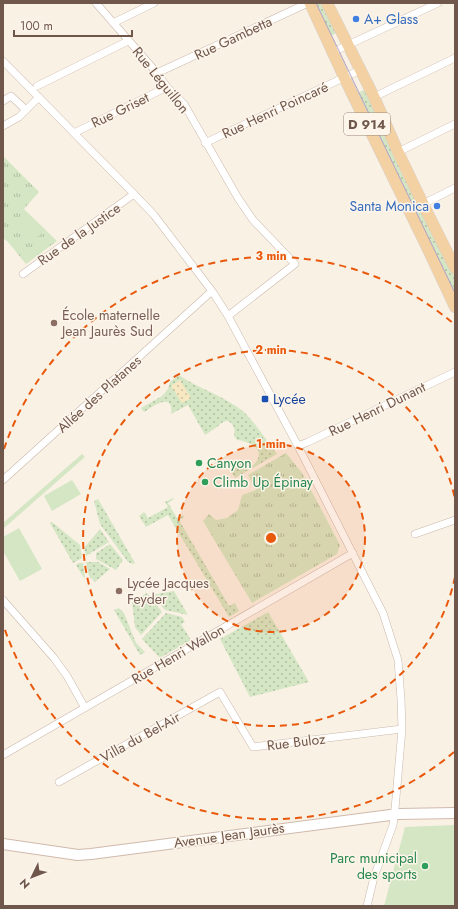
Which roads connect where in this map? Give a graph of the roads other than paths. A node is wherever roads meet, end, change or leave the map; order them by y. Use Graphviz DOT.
graph roads {
  1 [pos="96,3"];
  2 [pos="154,3"];
  3 [pos="309,3"];
  4 [pos="327,3"];
  5 [pos="438,3"];
  6 [pos="113,22"];
  7 [pos="128,41"];
  8 [pos="348,45"];
  9 [pos="333,52"];
  10 [pos="455,58"];
  11 [pos="3,61"];
  12 [pos="360,70"];
  13 [pos="157,73"];
  14 [pos="344,77"];
  15 [pos="36,86"];
  16 [pos="167,87"];
  17 [pos="39,98"];
  18 [pos="374,98"];
  19 [pos="3,101"];
  20 [pos="26,110"];
  21 [pos="455,124"];
  22 [pos="3,126"];
  23 [pos="74,133"];
  24 [pos="205,143"];
  25 [pos="398,152"];
  26 [pos="455,188"];
  27 [pos="134,194"];
  28 [pos="423,204"];
  29 [pos="455,268"];
  30 [pos="23,274"];
  31 [pos="212,291"];
  32 [pos="455,307"];
  33 [pos="228,316"];
  34 [pos="455,372"];
  35 [pos="298,446"];
  36 [pos="3,480"];
  37 [pos="455,520"];
  38 [pos="414,534"];
  39 [pos="353,553"];
  40 [pos="3,600"];
  41 [pos="220,692"];
  42 [pos="85,708"];
  43 [pos="402,729"];
  44 [pos="3,755"];
  45 [pos="59,782"];
  46 [pos="455,813"];
  47 [pos="395,814"];
  48 [pos="3,844"];
  49 [pos="367,906"];
  1 -- 6 [label="street, Rue Léguillon"];
  2 -- 6 [label="street"];
  3 -- 9 [label="main road, D 914"];
  3 -- 13 [label="street, Rue Gambetta"];
  4 -- 8 [label="main road, D 914"];
  5 -- 8 [label="street"];
  6 -- 7 [label="street, Rue Léguillon"];
  7 -- 13 [label="street, Rue Léguillon"];
  7 -- 15 [label="street"];
  8 -- 9 [label="street"];
  8 -- 12 [label="main road, D 914"];
  9 -- 14 [label="main road, D 914"];
  10 -- 18 [label="street"];
  11 -- 17 [label="street"];
  12 -- 14 [label="street, Rue Henri Poincaré"];
  12 -- 18 [label="main road, D 914"];
  13 -- 16 [label="street, Rue Léguillon"];
  14 -- 24 [label="street, Rue Henri Poincaré"];
  14 -- 32 [label="main road, D 914"];
  16 -- 23 [label="street, Rue Griset"];
  16 -- 24 [label="street, Rue Léguillon"];
  17 -- 20 [label="street"];
  17 -- 23 [label="street"];
  18 -- 25 [label="main road, D 914"];
  19 -- 20 [label="street"];
  20 -- 22 [label="street"];
  21 -- 25 [label="street"];
  23 -- 27 [label="street"];
  24 -- 33 [label="street, Rue Léguillon"];
  25 -- 28 [label="main road, D 914"];
  26 -- 28 [label="street"];
  27 -- 30 [label="street, Rue de la Justice"];
  27 -- 31 [label="street"];
  28 -- 29 [label="main road, D 914"];
  31 -- 33 [label="street"];
  31 -- 36 [label="street, Allée des Platanes"];
  33 -- 35 [label="street"];
  34 -- 35 [label="street, Rue Henri Dunant"];
  35 -- 39 [label="street"];
  37 -- 38 [label="street"];
  39 -- 42 [label="street, Rue Henri Wallon"];
  39 -- 43 [label="street"];
  40 -- 42 [label="street"];
  41 -- 43 [label="street, Rue Buloz"];
  41 -- 45 [label="street, Villa du Bel-Air"];
  42 -- 44 [label="street, Rue Henri Wallon"];
  43 -- 47 [label="street"];
  46 -- 47 [label="street, Avenue Jean Jaurès"];
  47 -- 48 [label="street, Avenue Jean Jaurès"];
  47 -- 49 [label="street"];
}
